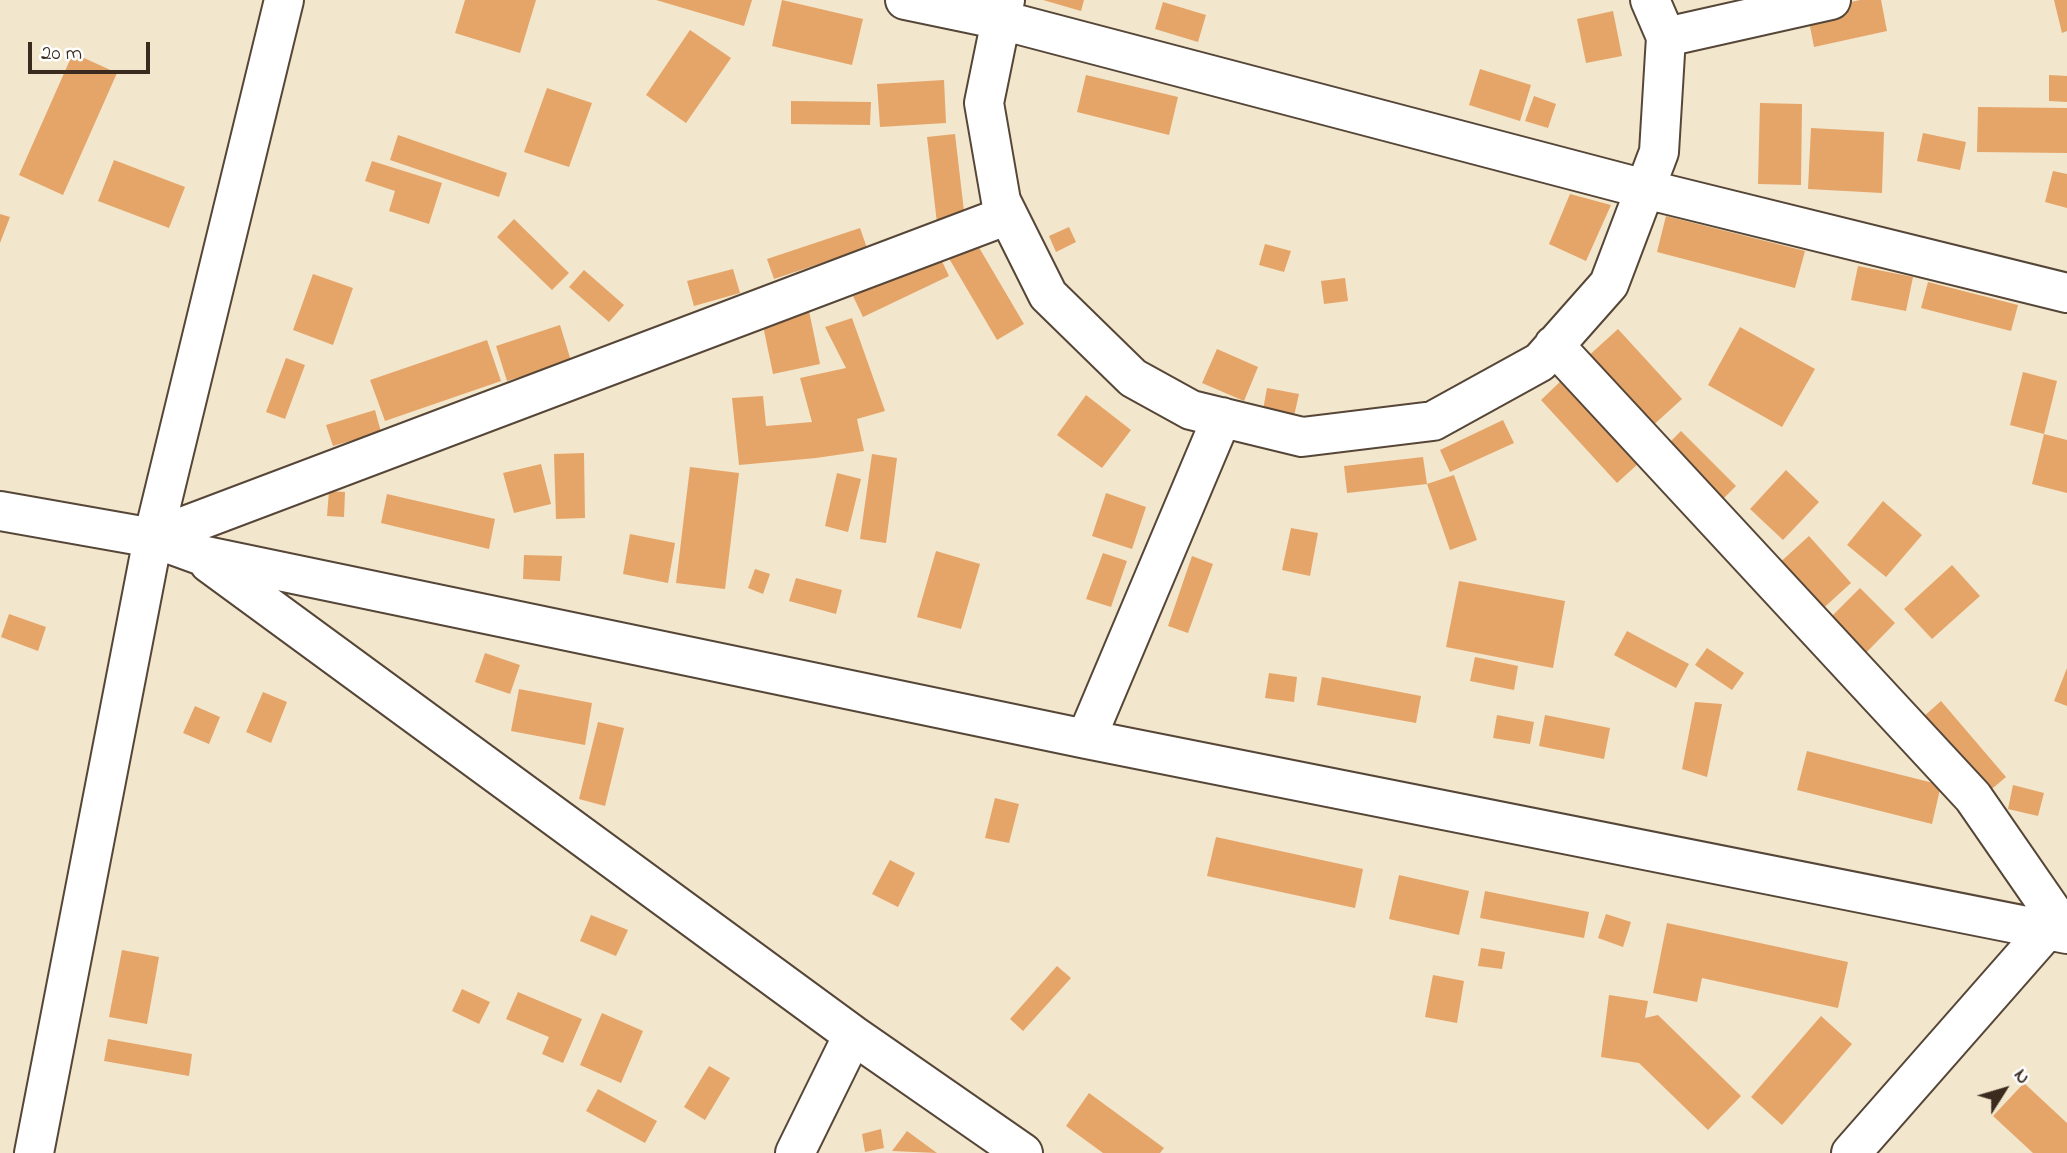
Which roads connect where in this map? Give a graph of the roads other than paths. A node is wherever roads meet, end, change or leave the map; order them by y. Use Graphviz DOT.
graph roads {
  1 [pos="284,0"];
  2 [pos="905,0"];
  3 [pos="1650,0"];
  4 [pos="1830,0"];
  5 [pos="1003,10"];
  6 [pos="1666,37"];
  7 [pos="1645,189"];
  8 [pos="1008,215"];
  9 [pos="2067,293"];
  10 [pos="1554,345"];
  11 [pos="1222,418"];
  12 [pos="0,511"];
  13 [pos="153,538"];
  14 [pos="197,555"];
  15 [pos="1086,739"];
  16 [pos="2059,916"];
  17 [pos="853,1035"];
  18 [pos="34,1153"];
  19 [pos="795,1153"];
  20 [pos="1023,1153"];
  21 [pos="1852,1153"];
  1 -- 13 [label="street"];
  2 -- 5 [label="street"];
  3 -- 6 [label="street"];
  4 -- 6 [label="street"];
  5 -- 7 [label="street"];
  5 -- 8 [label="street"];
  6 -- 7 [label="street"];
  7 -- 9 [label="street"];
  7 -- 10 [label="street"];
  8 -- 11 [label="street"];
  8 -- 13 [label="street"];
  10 -- 11 [label="street"];
  10 -- 16 [label="street"];
  11 -- 15 [label="street"];
  12 -- 13 [label="street"];
  13 -- 14 [label="street"];
  13 -- 18 [label="street"];
  14 -- 15 [label="street"];
  14 -- 17 [label="street"];
  15 -- 16 [label="street"];
  16 -- 21 [label="street"];
  17 -- 19 [label="street"];
  17 -- 20 [label="street"];
}
